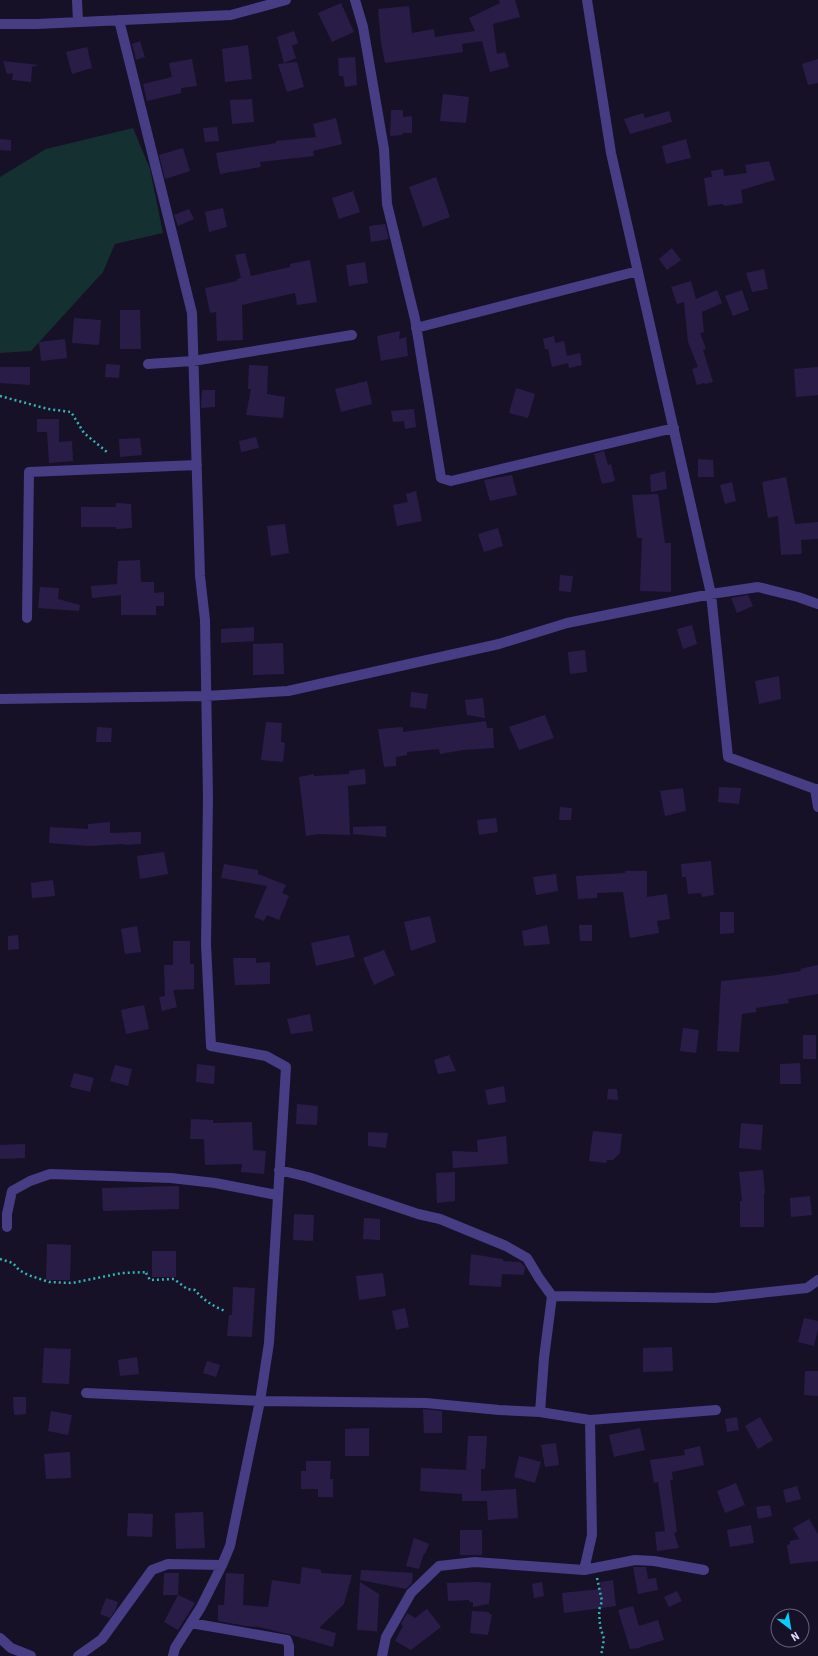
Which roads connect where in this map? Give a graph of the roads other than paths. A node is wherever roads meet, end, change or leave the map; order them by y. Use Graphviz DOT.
graph roads {
  1 [pos="77,0"];
  2 [pos="286,0"];
  3 [pos="355,0"];
  4 [pos="587,0"];
  5 [pos="261,3"];
  6 [pos="119,20"];
  7 [pos="78,22"];
  8 [pos="0,24"];
  9 [pos="638,271"];
  10 [pos="416,328"];
  11 [pos="352,336"];
  12 [pos="193,361"];
  13 [pos="148,364"];
  14 [pos="674,428"];
  15 [pos="196,465"];
  16 [pos="711,594"];
  17 [pos="818,604"];
  18 [pos="27,618"];
  19 [pos="206,696"];
  20 [pos="0,699"];
  21 [pos="816,789"];
  22 [pos="818,808"];
  23 [pos="279,1170"];
  24 [pos="277,1195"];
  25 [pos="7,1227"];
  26 [pos="818,1280"];
  27 [pos="552,1296"];
  28 [pos="86,1393"];
  29 [pos="260,1401"];
  30 [pos="716,1410"];
  31 [pos="540,1412"];
  32 [pos="590,1420"];
  33 [pos="222,1565"];
  34 [pos="584,1570"];
  35 [pos="704,1570"];
  36 [pos="191,1623"];
  37 [pos="0,1638"];
  38 [pos="31,1656"];
  39 [pos="78,1656"];
  40 [pos="173,1656"];
  41 [pos="289,1656"];
  42 [pos="382,1656"];
  1 -- 7 [label="street"];
  2 -- 5 [label="street"];
  3 -- 10 [label="street"];
  4 -- 9 [label="street"];
  5 -- 6 [label="street"];
  6 -- 7 [label="street"];
  6 -- 12 [label="street"];
  7 -- 8 [label="street"];
  9 -- 10 [label="street"];
  9 -- 14 [label="street"];
  10 -- 14 [label="street"];
  11 -- 12 [label="street"];
  12 -- 13 [label="street"];
  12 -- 15 [label="street"];
  14 -- 16 [label="street"];
  15 -- 18 [label="street"];
  15 -- 19 [label="street"];
  16 -- 17 [label="street"];
  16 -- 19 [label="street"];
  16 -- 21 [label="street"];
  19 -- 20 [label="street"];
  19 -- 23 [label="street"];
  21 -- 22 [label="street"];
  23 -- 24 [label="street"];
  23 -- 27 [label="street"];
  24 -- 25 [label="street"];
  24 -- 29 [label="street"];
  26 -- 27 [label="street"];
  27 -- 31 [label="street"];
  28 -- 29 [label="street"];
  29 -- 31 [label="street"];
  29 -- 33 [label="street"];
  30 -- 32 [label="street"];
  31 -- 32 [label="street"];
  32 -- 34 [label="street"];
  33 -- 36 [label="street"];
  33 -- 39 [label="street"];
  34 -- 35 [label="street"];
  34 -- 42 [label="street"];
  36 -- 40 [label="street"];
  36 -- 41 [label="street"];
  37 -- 38 [label="street"];
}
